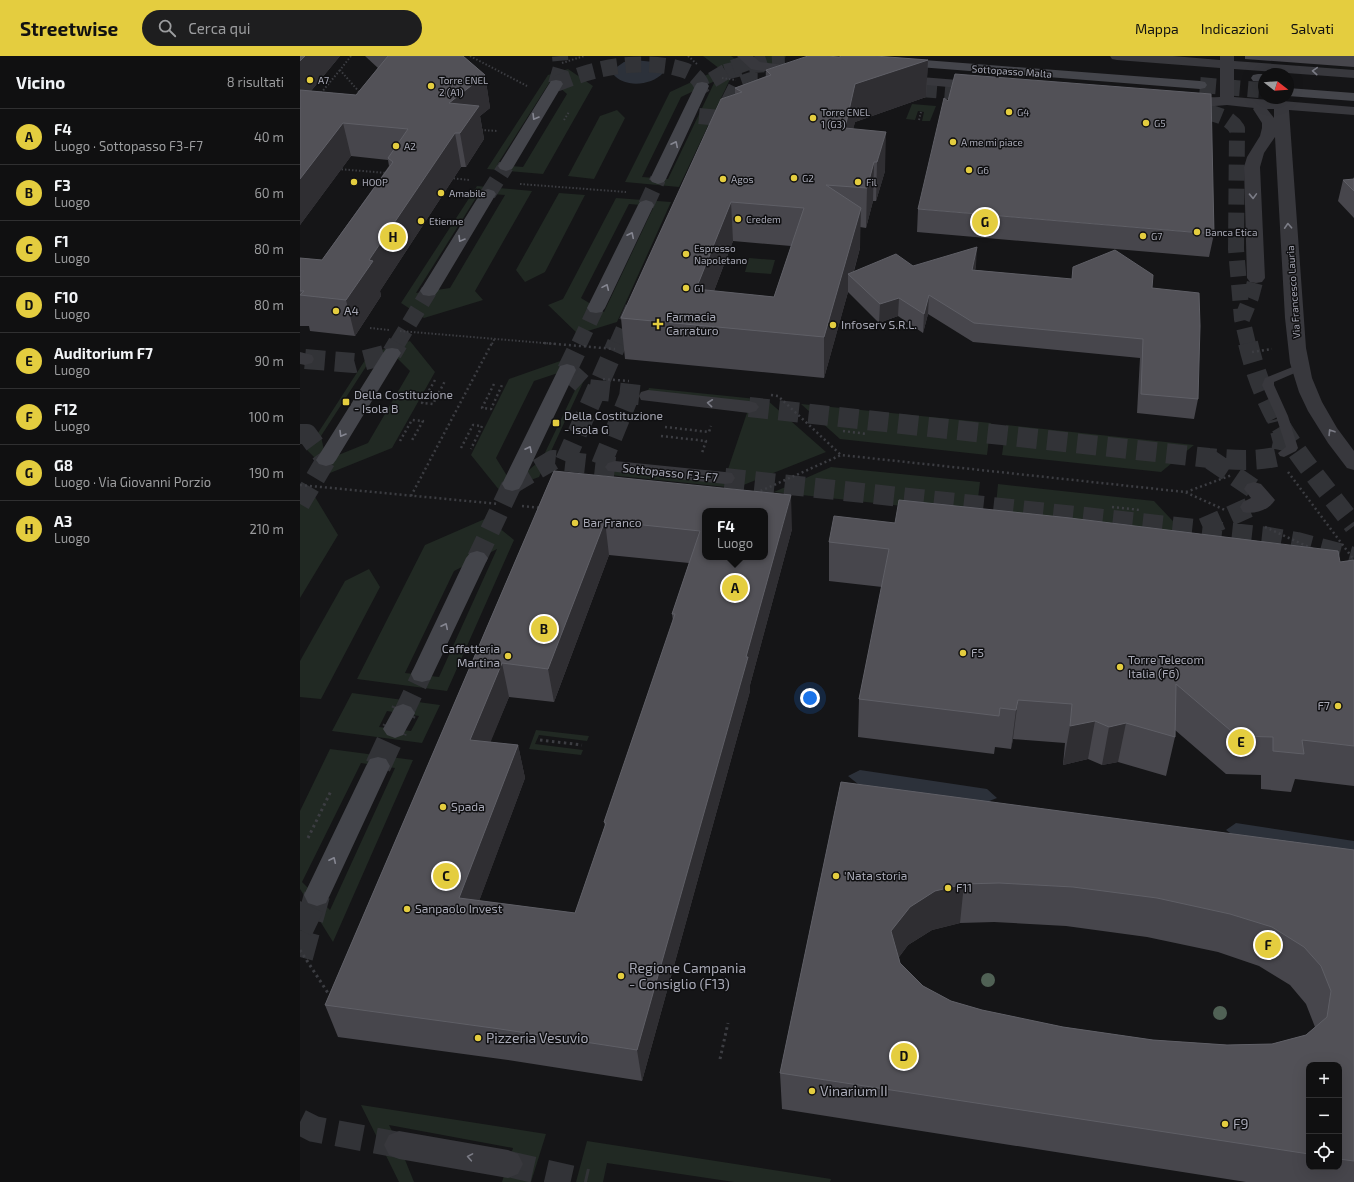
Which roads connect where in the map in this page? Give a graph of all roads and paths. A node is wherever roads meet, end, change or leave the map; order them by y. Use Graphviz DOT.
graph roads {
  1 [pos="351,56"];
  2 [pos="470,56"];
  3 [pos="744,56"];
  4 [pos="971,56"];
  5 [pos="1117,56"];
  6 [pos="1227,60"];
  7 [pos="785,63"];
  8 [pos="340,70"];
  9 [pos="887,70"];
  10 [pos="1354,74"];
  11 [pos="1294,80"];
  12 [pos="556,84"];
  13 [pos="1354,85"];
  14 [pos="527,86"];
  15 [pos="702,86"];
  16 [pos="997,87"];
  17 [pos="1258,88"];
  18 [pos="320,94"];
  19 [pos="1354,97"];
  20 [pos="364,98"];
  21 [pos="1294,99"];
  22 [pos="1171,101"];
  23 [pos="1227,101"];
  24 [pos="1294,101"];
  25 [pos="1262,104"];
  26 [pos="1285,104"];
  27 [pos="1354,111"];
  28 [pos="569,112"];
  29 [pos="921,112"];
  30 [pos="564,120"];
  31 [pos="919,120"];
  32 [pos="475,130"];
  33 [pos="498,131"];
  34 [pos="1262,144"];
  35 [pos="1284,147"];
  36 [pos="506,166"];
  37 [pos="332,169"];
  38 [pos="387,173"];
  39 [pos="442,178"];
  40 [pos="658,179"];
  41 [pos="474,180"];
  42 [pos="519,184"];
  43 [pos="629,193"];
  44 [pos="488,194"];
  45 [pos="646,205"];
  46 [pos="1256,278"];
  47 [pos="429,291"];
  48 [pos="596,308"];
  49 [pos="370,328"];
  50 [pos="495,338"];
  51 [pos="615,349"];
  52 [pos="1273,349"];
  53 [pos="1252,352"];
  54 [pos="392,353"];
  55 [pos="1300,367"];
  56 [pos="567,370"];
  57 [pos="435,380"];
  58 [pos="445,381"];
  59 [pos="494,384"];
  60 [pos="502,385"];
  61 [pos="648,396"];
  62 [pos="749,407"];
  63 [pos="665,427"];
  64 [pos="843,431"];
  65 [pos="709,432"];
  66 [pos="867,434"];
  67 [pos="661,436"];
  68 [pos="400,441"];
  69 [pos="411,442"];
  70 [pos="461,448"];
  71 [pos="471,449"];
  72 [pos="1284,453"];
  73 [pos="700,457"];
  74 [pos="326,460"];
  75 [pos="1354,464"];
  76 [pos="615,467"];
  77 [pos="1288,471"];
  78 [pos="725,478"];
  79 [pos="512,484"];
  80 [pos="300,485"];
  81 [pos="753,494"];
  82 [pos="411,496"];
  83 [pos="506,505"];
  84 [pos="521,506"];
  85 [pos="1112,507"];
  86 [pos="545,509"];
  87 [pos="1140,510"];
  88 [pos="1227,511"];
  89 [pos="1262,526"];
  90 [pos="1319,551"];
  91 [pos="477,558"];
  92 [pos="1354,560"];
  93 [pos="422,674"];
  94 [pos="540,740"];
  95 [pos="582,746"];
  96 [pos="378,766"];
  97 [pos="331,791"];
  98 [pos="308,838"];
  99 [pos="316,895"];
  100 [pos="300,950"];
  101 [pos="328,994"];
  102 [pos="728,1023"];
  103 [pos="720,1059"];
  104 [pos="399,1145"];
  105 [pos="508,1164"];
  1 -- 8 [label="path"];
  2 -- 14 [label="path"];
  3 -- 7 [label="street"];
  4 -- 9 [label="main road, Sottopasso Malta"];
  5 -- 6 [label="street"];
  10 -- 6 [label="street, one-way"];
  6 -- 23 [label="street"];
  8 -- 18 [label="path"];
  8 -- 20 [label="path"];
  9 -- 16 [label="street"];
  9 -- 23 [label="street"];
  11 -- 13 [label="main road"];
  12 -- 36 [label="main road, one-way"];
  40 -- 15 [label="main road, one-way"];
  17 -- 23 [label="street"];
  19 -- 21 [label="main road"];
  22 -- 23 [label="street"];
  24 -- 27 [label="street"];
  25 -- 34 [label="street"];
  26 -- 35 [label="street, Via Francesco Lauria"];
  28 -- 30 [label="path"];
  29 -- 31 [label="path"];
  32 -- 33 [label="path"];
  34 -- 35 [label="street"];
  34 -- 46 [label="street, one-way"];
  55 -- 35 [label="street, Via Francesco Lauria, one-way"];
  37 -- 38 [label="path"];
  39 -- 41 [label="path"];
  42 -- 43 [label="path"];
  44 -- 47 [label="main road, one-way"];
  48 -- 45 [label="main road, one-way"];
  49 -- 50 [label="path"];
  50 -- 51 [label="path"];
  50 -- 82 [label="path"];
  52 -- 53 [label="path"];
  54 -- 74 [label="main road, one-way"];
  55 -- 72 [label="lane"];
  75 -- 55 [label="street, Via Francesco Lauria, one-way"];
  79 -- 56 [label="main road, one-way"];
  57 -- 58 [label="path"];
  59 -- 60 [label="path"];
  62 -- 61 [label="street, one-way"];
  63 -- 65 [label="path"];
  64 -- 66 [label="path"];
  67 -- 73 [label="path"];
  68 -- 69 [label="path"];
  70 -- 71 [label="path"];
  76 -- 78 [label="street, Sottopasso F3-F7"];
  77 -- 92 [label="path"];
  80 -- 82 [label="path"];
  81 -- 88 [label="path"];
  82 -- 83 [label="path"];
  84 -- 86 [label="path"];
  85 -- 87 [label="path"];
  89 -- 90 [label="path"];
  93 -- 91 [label="main road, one-way"];
  94 -- 95 [label="path"];
  99 -- 96 [label="main road, one-way"];
  97 -- 98 [label="path"];
  100 -- 101 [label="path"];
  102 -- 103 [label="path"];
  105 -- 104 [label="street, one-way"];
}
